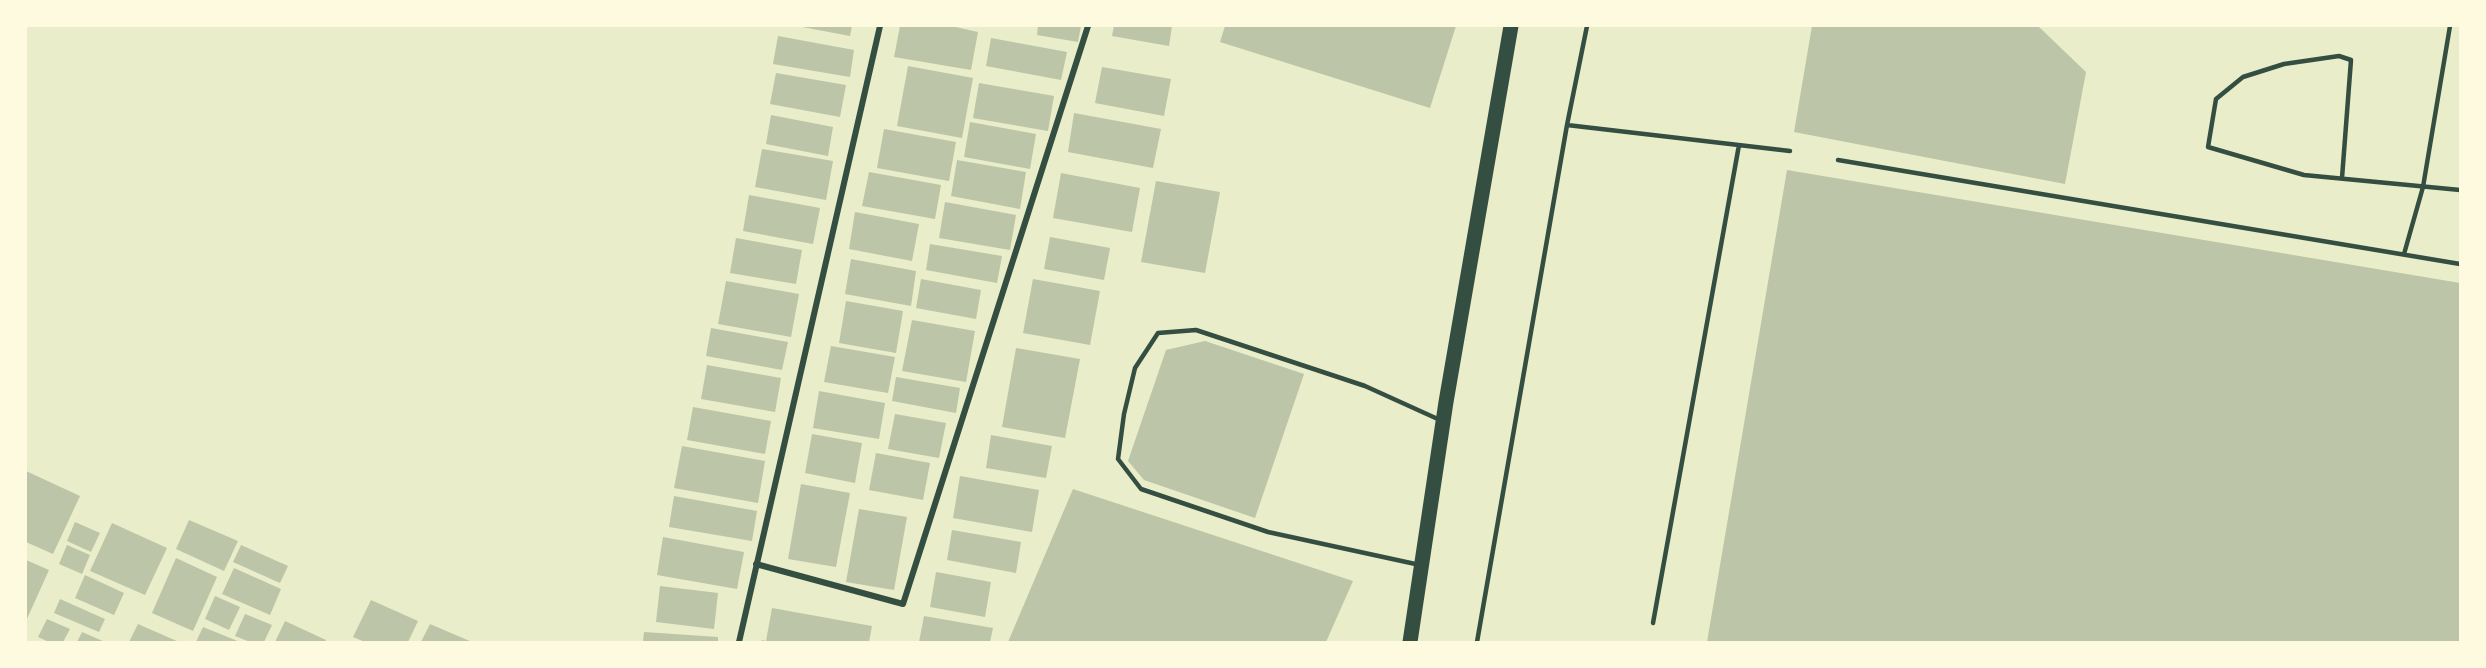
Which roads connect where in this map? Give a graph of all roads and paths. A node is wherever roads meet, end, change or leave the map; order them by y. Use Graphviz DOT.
graph roads {
  1 [pos="880,26"];
  2 [pos="1088,26"];
  3 [pos="1511,26"];
  4 [pos="1587,26"];
  5 [pos="2450,26"];
  6 [pos="1567,125"];
  7 [pos="1739,145"];
  8 [pos="1790,151"];
  9 [pos="1838,160"];
  10 [pos="2342,178"];
  11 [pos="2423,187"];
  12 [pos="2460,190"];
  13 [pos="2404,254"];
  14 [pos="2460,264"];
  15 [pos="1443,422"];
  16 [pos="756,564"];
  17 [pos="1422,566"];
  18 [pos="1653,623"];
  19 [pos="739,642"];
  20 [pos="1410,642"];
  21 [pos="1477,642"];
  1 -- 16 [label="street"];
  2 -- 16 [label="street"];
  3 -- 15 [label="main road"];
  4 -- 6 [label="lane"];
  5 -- 11 [label="lane"];
  6 -- 7 [label="lane"];
  6 -- 21 [label="lane"];
  7 -- 8 [label="lane"];
  7 -- 18 [label="lane"];
  9 -- 13 [label="lane"];
  10 -- 10 [label="lane"];
  10 -- 11 [label="lane"];
  11 -- 12 [label="lane"];
  11 -- 13 [label="lane"];
  13 -- 14 [label="lane"];
  15 -- 17 [label="main road"];
  15 -- 17 [label="lane"];
  16 -- 19 [label="street"];
  17 -- 20 [label="main road"];
}
